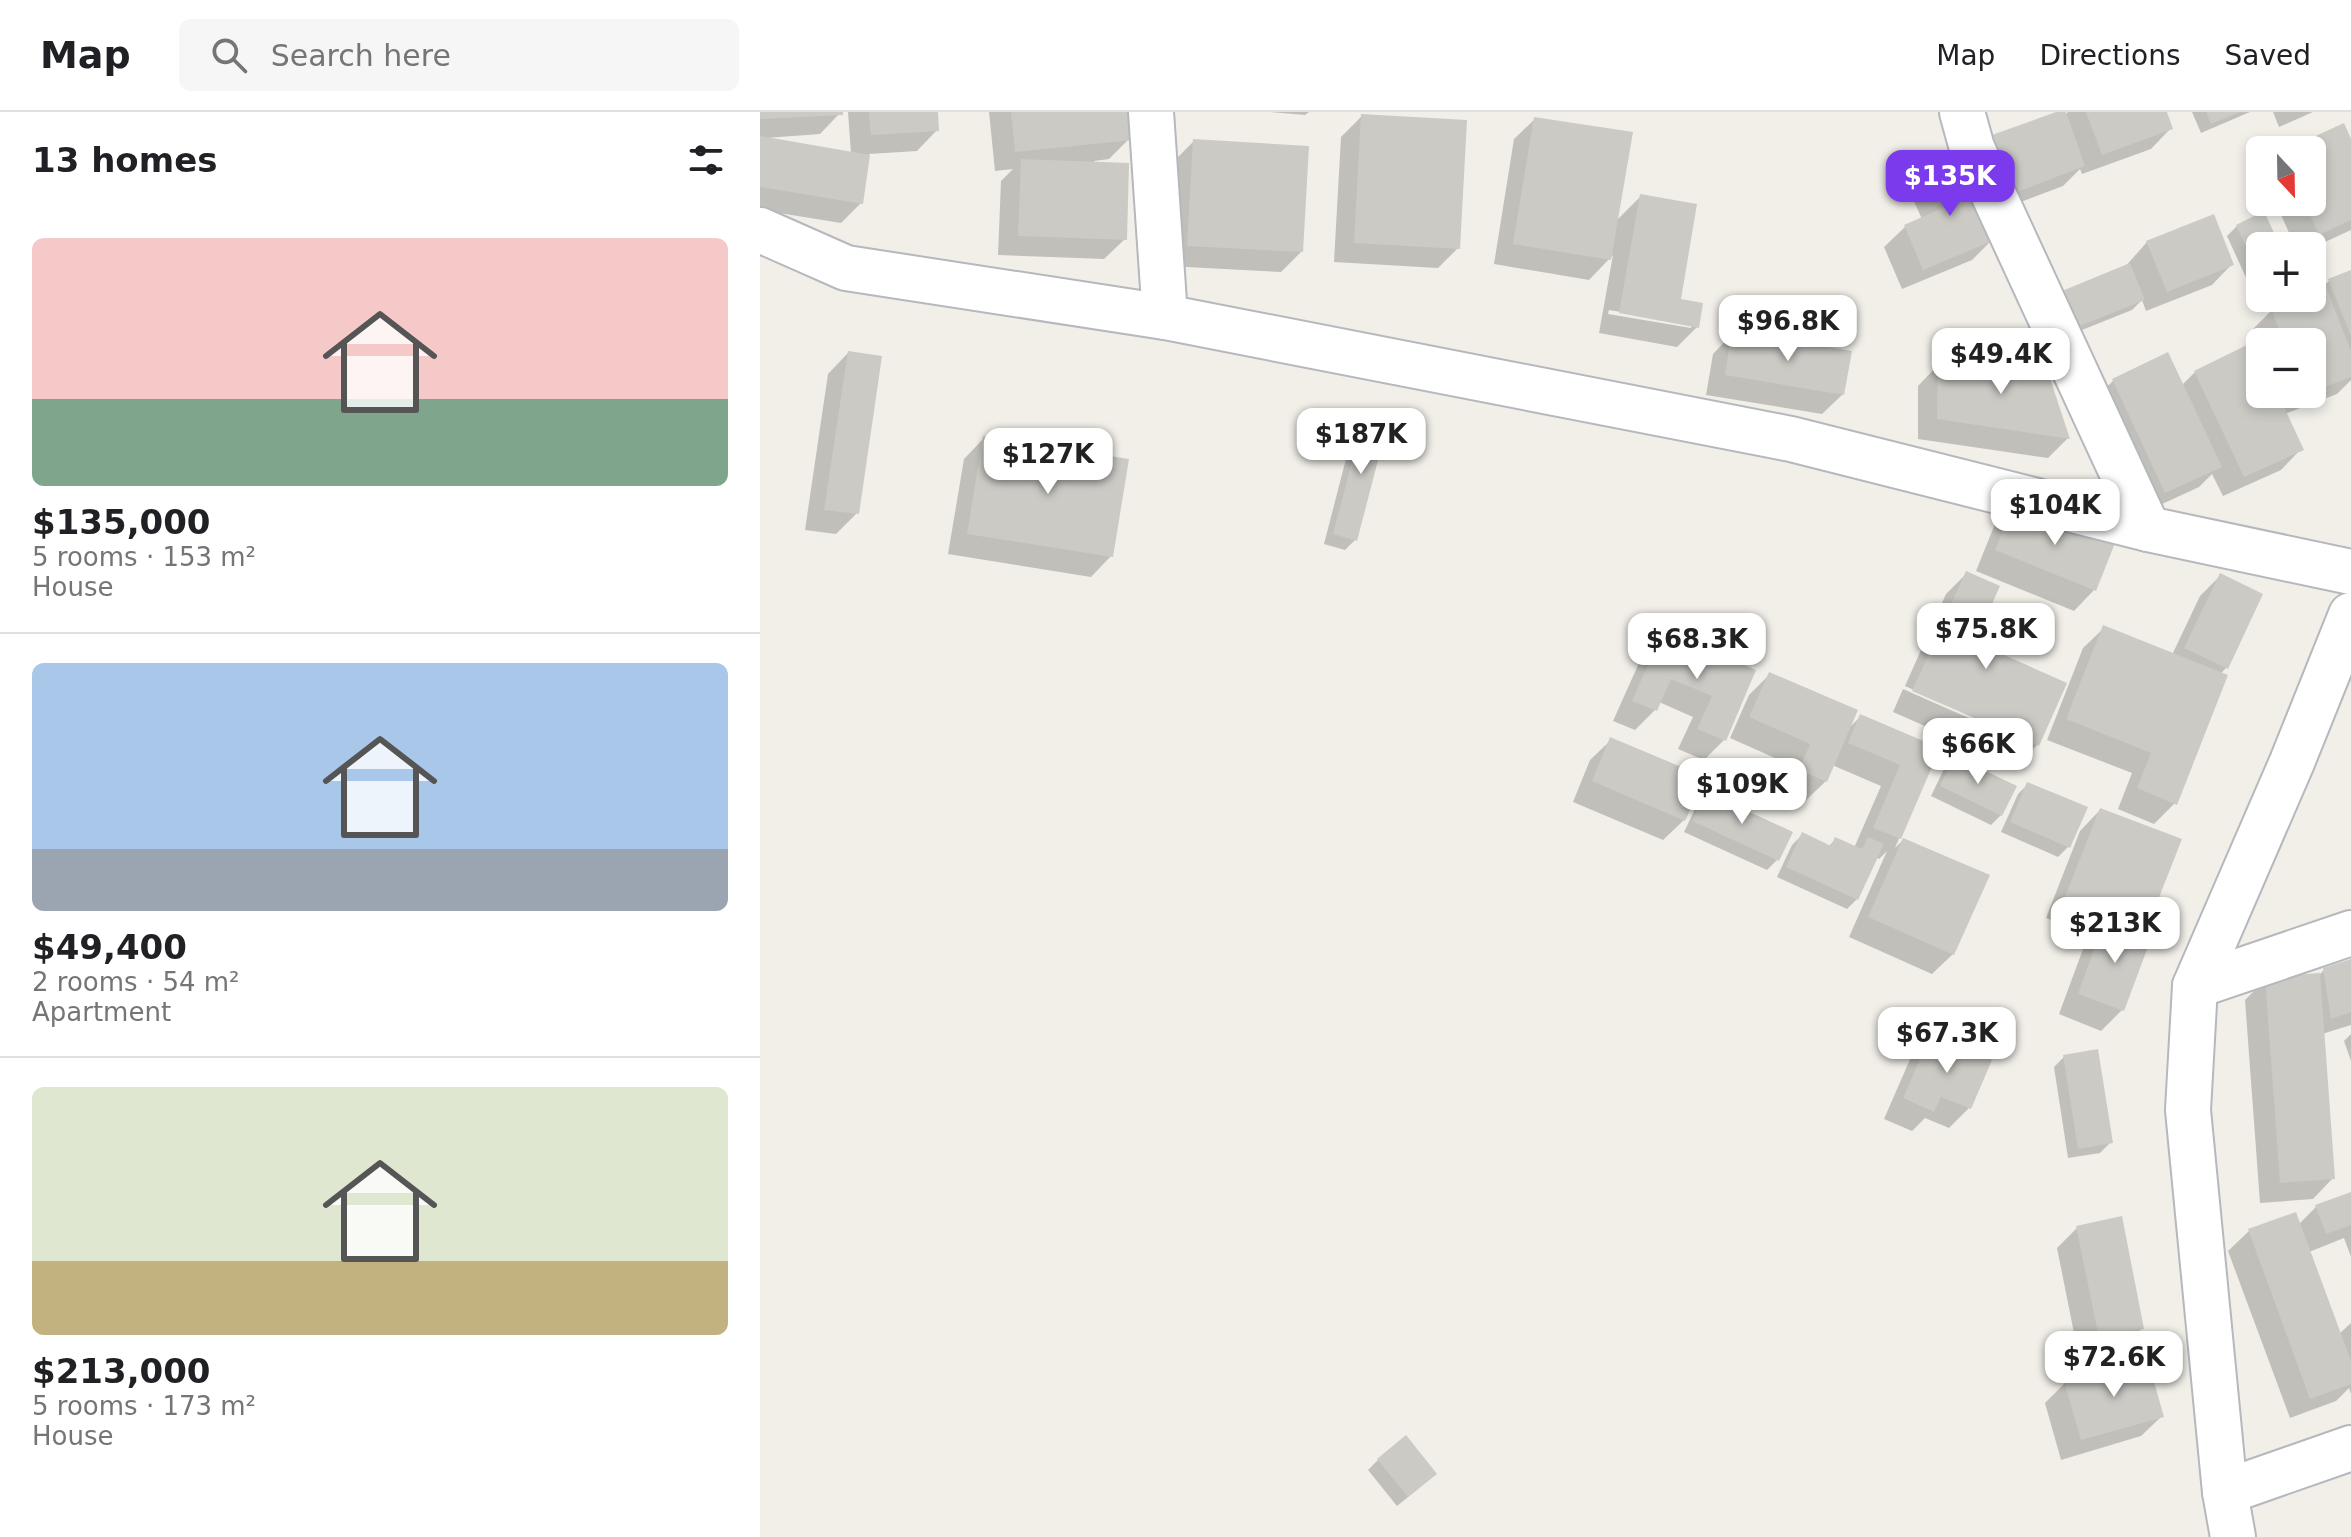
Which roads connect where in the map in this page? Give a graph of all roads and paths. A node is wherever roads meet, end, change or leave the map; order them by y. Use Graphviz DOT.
graph roads {
  1 [pos="1151,112"];
  2 [pos="1962,112"];
  3 [pos="760,230"];
  4 [pos="1165,317"];
  5 [pos="2148,529"];
  6 [pos="2351,572"];
  7 [pos="2351,615"];
  8 [pos="2351,933"];
  9 [pos="2195,986"];
  10 [pos="2351,1448"];
  11 [pos="2225,1492"];
  12 [pos="2233,1537"];
  1 -- 4 [label="street"];
  2 -- 5 [label="street"];
  3 -- 4 [label="street"];
  4 -- 5 [label="street"];
  5 -- 6 [label="street"];
  7 -- 9 [label="street"];
  8 -- 9 [label="street"];
  9 -- 11 [label="street"];
  10 -- 11 [label="street"];
  11 -- 12 [label="street"];
}
